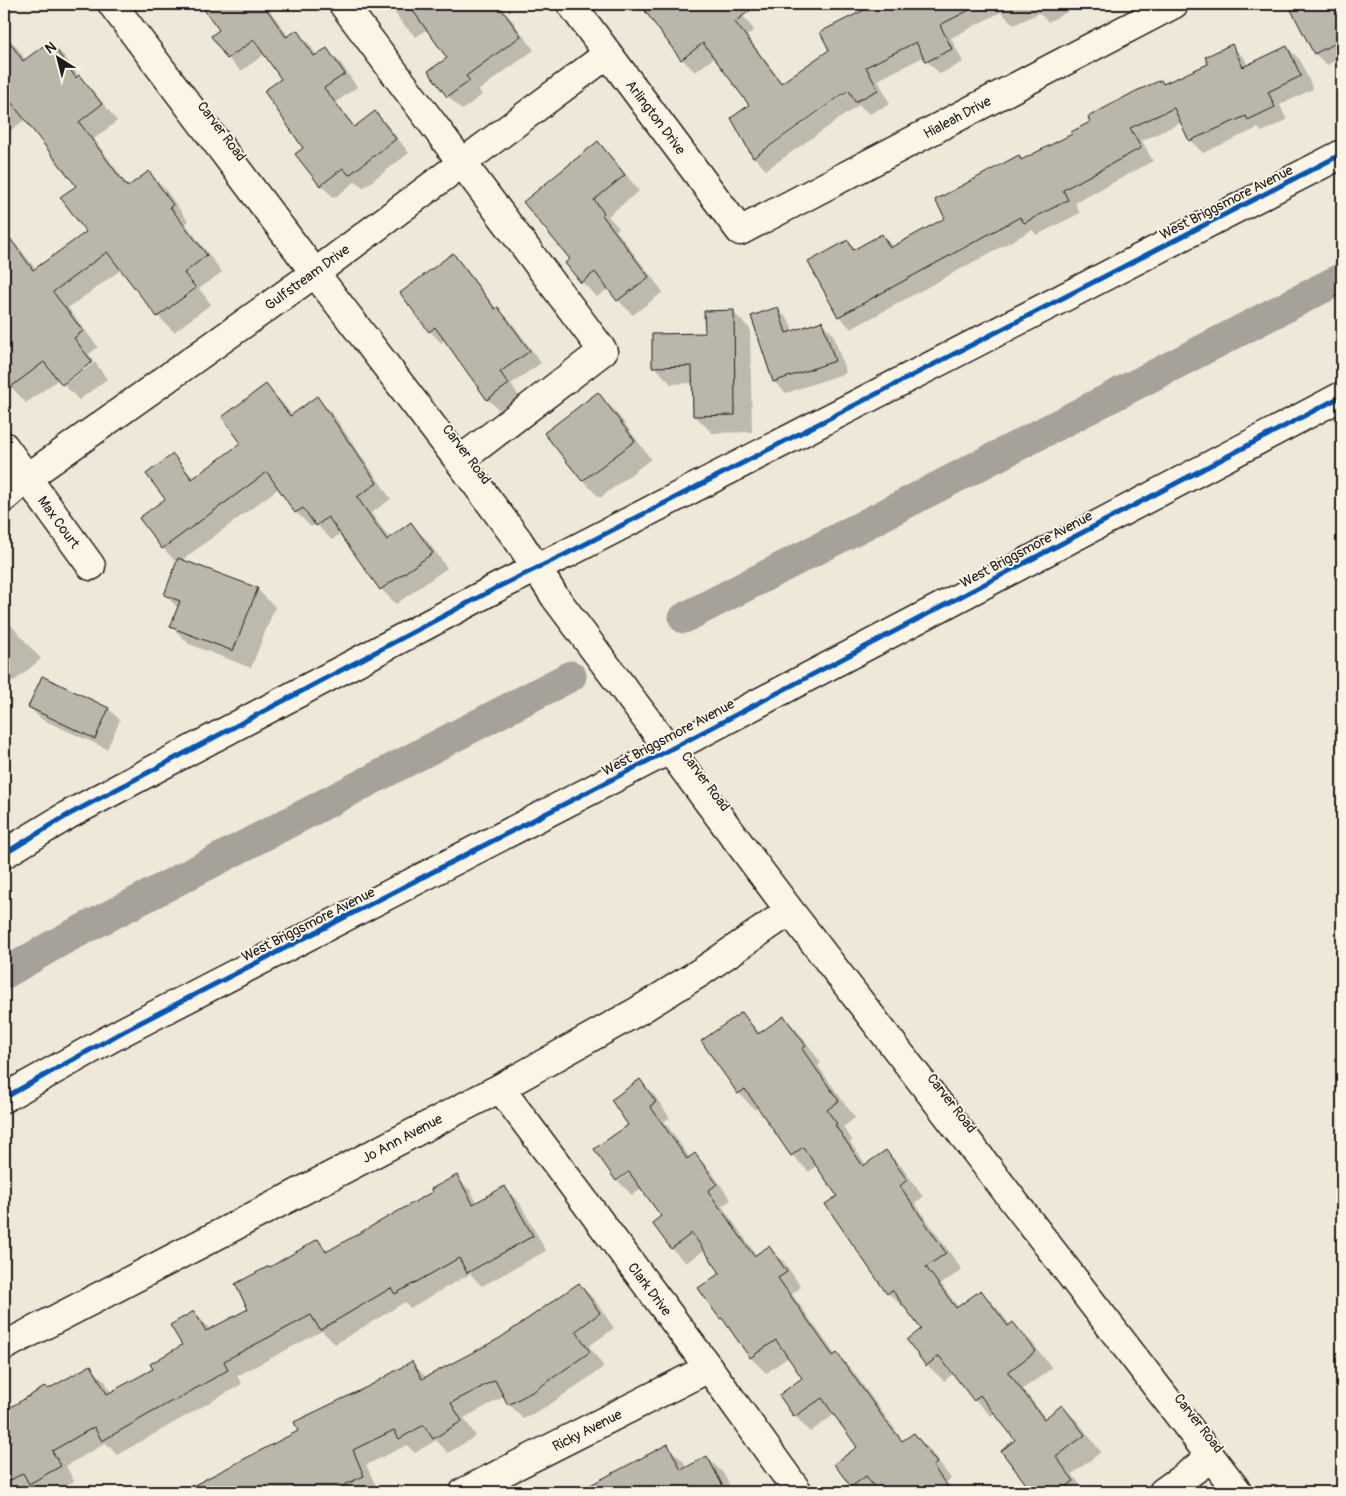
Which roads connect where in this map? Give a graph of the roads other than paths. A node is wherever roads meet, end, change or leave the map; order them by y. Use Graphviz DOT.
graph roads {
  1 [pos="112,4"];
  2 [pos="344,4"];
  3 [pos="571,4"];
  4 [pos="1174,4"];
  5 [pos="608,54"];
  6 [pos="1342,154"];
  7 [pos="461,163"];
  8 [pos="740,230"];
  9 [pos="315,273"];
  10 [pos="1342,396"];
  11 [pos="4,446"];
  12 [pos="459,461"];
  13 [pos="27,478"];
  14 [pos="4,498"];
  15 [pos="91,566"];
  16 [pos="536,568"];
  17 [pos="669,750"];
  18 [pos="4,854"];
  19 [pos="790,911"];
  20 [pos="500,1088"];
  21 [pos="4,1098"];
  22 [pos="4,1346"];
  23 [pos="709,1368"];
  24 [pos="1211,1458"];
  25 [pos="464,1492"];
  26 [pos="798,1492"];
  27 [pos="1163,1492"];
  28 [pos="1238,1492"];
  1 -- 9 [label="street, Carver Road"];
  2 -- 7 [label="street"];
  3 -- 5 [label="street, Arlington Drive"];
  4 -- 8 [label="street, Hialeah Drive"];
  5 -- 7 [label="street, Gulfstream Drive"];
  5 -- 8 [label="street, Arlington Drive"];
  6 -- 16 [label="street, West Briggsmore Avenue"];
  7 -- 9 [label="street, Gulfstream Drive"];
  7 -- 12 [label="street"];
  9 -- 12 [label="street, Carver Road"];
  9 -- 13 [label="street, Gulfstream Drive"];
  10 -- 17 [label="street, West Briggsmore Avenue"];
  11 -- 13 [label="street, Max Court"];
  12 -- 16 [label="street, Carver Road"];
  13 -- 14 [label="street, Gulfstream Drive"];
  13 -- 15 [label="street, Max Court"];
  16 -- 17 [label="street, Carver Road"];
  16 -- 18 [label="street, West Briggsmore Avenue"];
  17 -- 19 [label="street, Carver Road"];
  17 -- 21 [label="street, West Briggsmore Avenue"];
  19 -- 20 [label="street, Jo Ann Avenue"];
  19 -- 24 [label="street, Carver Road"];
  20 -- 22 [label="street, Jo Ann Avenue"];
  20 -- 23 [label="street, Clark Drive"];
  23 -- 25 [label="street, Ricky Avenue"];
  23 -- 26 [label="street, Clark Drive"];
  24 -- 27 [label="street"];
  24 -- 28 [label="street, Carver Road"];
}
